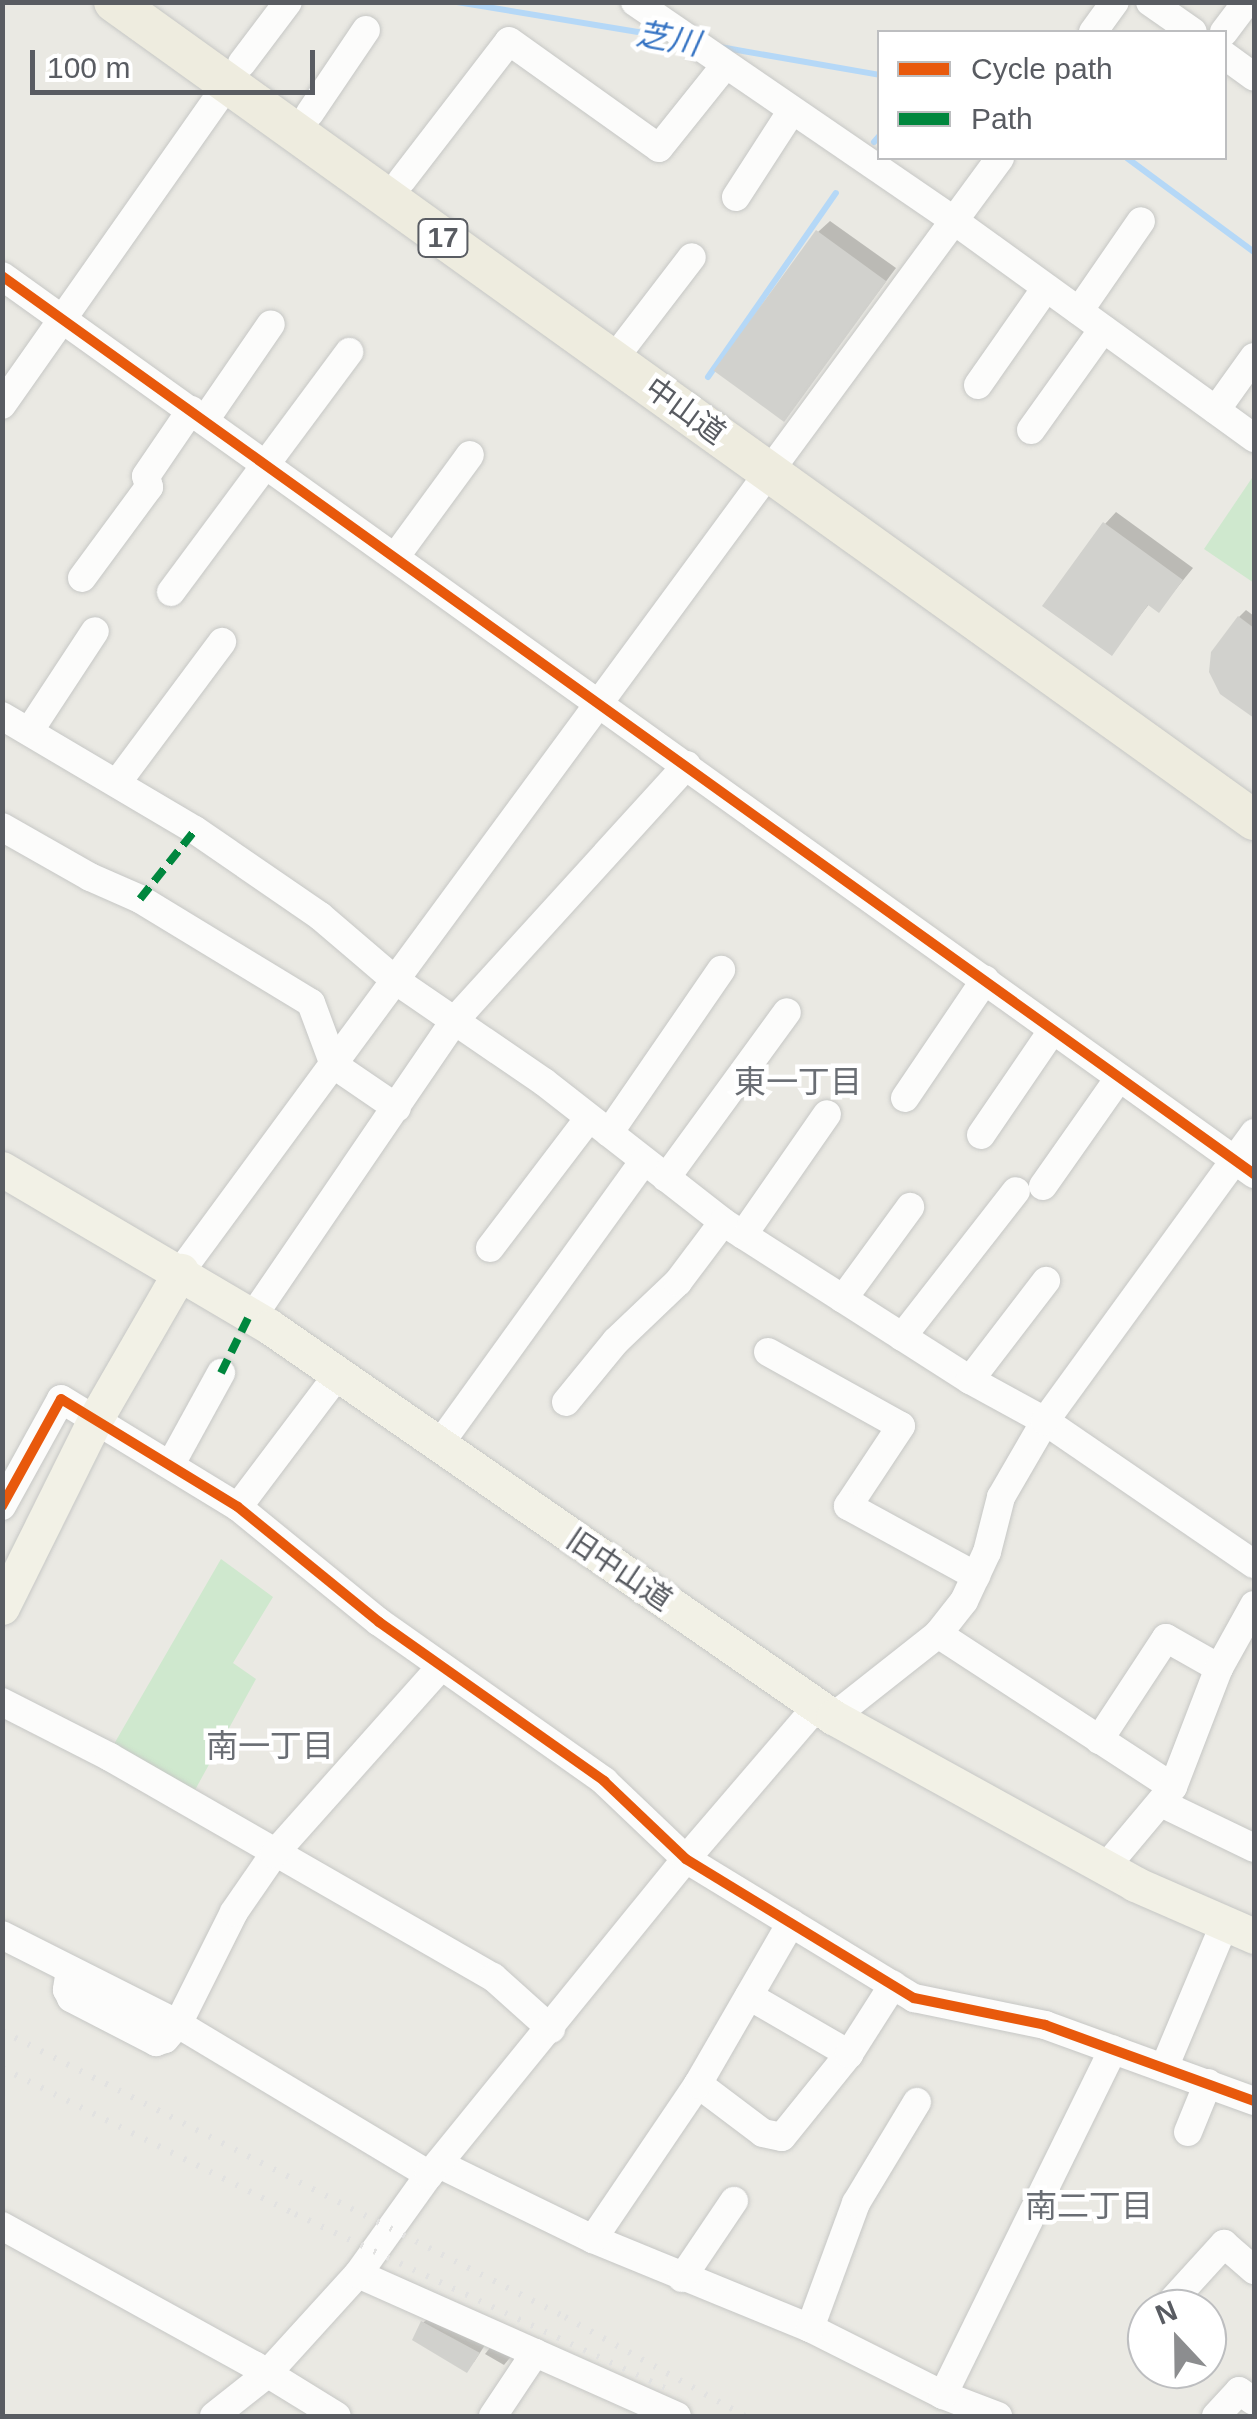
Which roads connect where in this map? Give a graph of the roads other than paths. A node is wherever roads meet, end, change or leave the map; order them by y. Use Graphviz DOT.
graph roads {
  1 [pos="114,2"];
  2 [pos="157,2"];
  3 [pos="288,2"];
  4 [pos="1115,2"];
  5 [pos="1150,2"];
  6 [pos="1247,2"];
  7 [pos="644,9"];
  8 [pos="366,30"];
  9 [pos="1094,30"];
  10 [pos="1190,30"];
  11 [pos="1226,30"];
  12 [pos="722,66"];
  13 [pos="235,74"];
  14 [pos="791,112"];
  15 [pos="310,113"];
  16 [pos="999,160"];
  17 [pos="402,180"];
  18 [pos="736,197"];
  19 [pos="954,220"];
  20 [pos="1142,222"];
  21 [pos="692,257"];
  22 [pos="2,276"];
  23 [pos="1046,288"];
  24 [pos="1079,312"];
  25 [pos="63,320"];
  26 [pos="271,324"];
  27 [pos="1104,329"];
  28 [pos="626,342"];
  29 [pos="349,352"];
  30 [pos="1254,357"];
  31 [pos="978,386"];
  32 [pos="2,405"];
  33 [pos="1216,410"];
  34 [pos="198,415"];
  35 [pos="1031,430"];
  36 [pos="1254,438"];
  37 [pos="470,455"];
  38 [pos="265,462"];
  39 [pos="778,464"];
  40 [pos="396,556"];
  41 [pos="82,578"];
  42 [pos="172,592"];
  43 [pos="95,631"];
  44 [pos="222,642"];
  45 [pos="600,703"];
  46 [pos="2,716"];
  47 [pos="30,730"];
  48 [pos="687,766"];
  49 [pos="117,783"];
  50 [pos="1254,795"];
  51 [pos="1254,820"];
  52 [pos="2,827"];
  53 [pos="721,970"];
  54 [pos="395,980"];
  55 [pos="985,980"];
  56 [pos="787,1012"];
  57 [pos="454,1022"];
  58 [pos="1052,1031"];
  59 [pos="334,1065"];
  60 [pos="1120,1078"];
  61 [pos="905,1098"];
  62 [pos="397,1108"];
  63 [pos="827,1114"];
  64 [pos="599,1126"];
  65 [pos="1254,1133"];
  66 [pos="981,1134"];
  67 [pos="1245,1167"];
  68 [pos="2,1168"];
  69 [pos="655,1169"];
  70 [pos="910,1206"];
  71 [pos="733,1228"];
  72 [pos="490,1248"];
  73 [pos="181,1271"];
  74 [pos="1046,1281"];
  75 [pos="843,1299"];
  76 [pos="253,1316"];
  77 [pos="902,1337"];
  78 [pos="768,1352"];
  79 [pos="221,1373"];
  80 [pos="339,1373"];
  81 [pos="970,1380"];
  82 [pos="566,1402"];
  83 [pos="96,1418"];
  84 [pos="1045,1421"];
  85 [pos="439,1445"];
  86 [pos="171,1464"];
  87 [pos="3,1503"];
  88 [pos="238,1507"];
  89 [pos="44,1521"];
  90 [pos="1254,1564"];
  91 [pos="976,1576"];
  92 [pos="1254,1605"];
  93 [pos="2,1607"];
  94 [pos="938,1634"];
  95 [pos="440,1668"];
  96 [pos="1219,1668"];
  97 [pos="2,1702"];
  98 [pos="825,1711"];
  99 [pos="1098,1740"];
  100 [pos="1168,1795"];
  101 [pos="1254,1848"];
  102 [pos="274,1854"];
  103 [pos="686,1859"];
  104 [pos="1105,1868"];
  105 [pos="791,1923"];
  106 [pos="1240,1930"];
  107 [pos="2,1934"];
  108 [pos="892,1985"];
  109 [pos="744,1989"];
  110 [pos="178,2024"];
  111 [pos="551,2029"];
  112 [pos="1113,2050"];
  113 [pos="849,2054"];
  114 [pos="1164,2068"];
  115 [pos="1208,2083"];
  116 [pos="698,2084"];
  117 [pos="1254,2101"];
  118 [pos="916,2102"];
  119 [pos="1188,2132"];
  120 [pos="434,2170"];
  121 [pos="734,2201"];
  122 [pos="2,2226"];
  123 [pos="593,2239"];
  124 [pos="1254,2270"];
  125 [pos="358,2274"];
  126 [pos="682,2278"];
  127 [pos="1183,2289"];
  128 [pos="810,2328"];
  129 [pos="536,2353"];
  130 [pos="266,2375"];
  131 [pos="943,2396"];
  132 [pos="1254,2401"];
  133 [pos="214,2416"];
  134 [pos="337,2416"];
  135 [pos="493,2416"];
  136 [pos="678,2416"];
  137 [pos="998,2416"];
  138 [pos="1216,2416"];
  1 -- 13 [label="highway, 中山道 / 17"];
  2 -- 13 [label="highway, 中山道 / 17"];
  3 -- 13 [label="street"];
  4 -- 9 [label="street"];
  5 -- 10 [label="street"];
  6 -- 11 [label="street"];
  7 -- 12 [label="street"];
  8 -- 15 [label="street"];
  12 -- 14 [label="street"];
  12 -- 17 [label="street"];
  13 -- 15 [label="highway, 中山道 / 17"];
  13 -- 25 [label="street"];
  13 -- 39 [label="highway, 中山道 / 17"];
  14 -- 18 [label="street"];
  14 -- 19 [label="street"];
  15 -- 17 [label="highway, 中山道 / 17"];
  16 -- 19 [label="street"];
  17 -- 28 [label="highway, 中山道 / 17"];
  19 -- 23 [label="street"];
  19 -- 39 [label="street"];
  20 -- 24 [label="street"];
  21 -- 28 [label="street"];
  22 -- 25 [label="street"];
  23 -- 24 [label="street"];
  23 -- 31 [label="street"];
  24 -- 27 [label="street"];
  25 -- 32 [label="street"];
  25 -- 34 [label="street"];
  26 -- 34 [label="street"];
  27 -- 33 [label="street"];
  27 -- 35 [label="street"];
  28 -- 39 [label="highway, 中山道 / 17"];
  29 -- 38 [label="street"];
  30 -- 33 [label="street"];
  33 -- 36 [label="street"];
  34 -- 38 [label="street"];
  34 -- 41 [label="street"];
  37 -- 40 [label="street"];
  38 -- 40 [label="street"];
  38 -- 42 [label="street"];
  39 -- 45 [label="street"];
  39 -- 50 [label="highway, 中山道 / 17"];
  39 -- 51 [label="highway, 中山道 / 17"];
  40 -- 45 [label="street"];
  43 -- 47 [label="street"];
  44 -- 49 [label="street"];
  45 -- 48 [label="street"];
  45 -- 54 [label="street"];
  46 -- 47 [label="street"];
  47 -- 49 [label="street"];
  48 -- 55 [label="street"];
  48 -- 57 [label="street"];
  49 -- 54 [label="street"];
  52 -- 59 [label="street"];
  53 -- 64 [label="street"];
  54 -- 57 [label="street"];
  54 -- 59 [label="street"];
  55 -- 58 [label="street"];
  55 -- 61 [label="street"];
  56 -- 69 [label="street"];
  57 -- 62 [label="street"];
  57 -- 64 [label="street"];
  58 -- 60 [label="street"];
  58 -- 66 [label="street"];
  59 -- 62 [label="street"];
  59 -- 73 [label="street"];
  60 -- 67 [label="street"];
  60 -- 77 [label="street"];
  62 -- 76 [label="street"];
  63 -- 71 [label="street"];
  64 -- 69 [label="street"];
  64 -- 72 [label="street"];
  65 -- 67 [label="street"];
  67 -- 84 [label="street"];
  68 -- 73 [label="main road, 旧中山道"];
  69 -- 71 [label="street"];
  69 -- 85 [label="street"];
  70 -- 75 [label="street"];
  71 -- 75 [label="street"];
  71 -- 82 [label="street"];
  73 -- 76 [label="main road, 旧中山道"];
  73 -- 83 [label="main road"];
  74 -- 81 [label="street"];
  75 -- 77 [label="street"];
  76 -- 80 [label="main road, 旧中山道"];
  77 -- 81 [label="street"];
  78 -- 91 [label="street"];
  79 -- 86 [label="street"];
  80 -- 85 [label="main road, 旧中山道"];
  80 -- 88 [label="street"];
  81 -- 84 [label="street"];
  83 -- 86 [label="street"];
  83 -- 87 [label="street"];
  83 -- 89 [label="main road"];
  84 -- 90 [label="street"];
  84 -- 91 [label="street"];
  85 -- 98 [label="main road, 旧中山道"];
  86 -- 88 [label="street"];
  87 -- 89 [label="street"];
  88 -- 95 [label="street"];
  89 -- 93 [label="main road"];
  91 -- 94 [label="street"];
  92 -- 96 [label="street"];
  94 -- 98 [label="street"];
  94 -- 99 [label="street"];
  95 -- 102 [label="street"];
  95 -- 103 [label="street"];
  96 -- 99 [label="street"];
  96 -- 100 [label="street"];
  97 -- 102 [label="street"];
  98 -- 103 [label="street"];
  98 -- 104 [label="main road, 旧中山道"];
  99 -- 100 [label="street"];
  100 -- 101 [label="street"];
  100 -- 104 [label="street"];
  102 -- 110 [label="street"];
  102 -- 111 [label="street"];
  103 -- 105 [label="street"];
  103 -- 111 [label="street"];
  104 -- 106 [label="main road, 旧中山道"];
  105 -- 108 [label="street"];
  105 -- 109 [label="street"];
  106 -- 114 [label="street"];
  107 -- 110 [label="street"];
  108 -- 112 [label="street"];
  108 -- 113 [label="street"];
  109 -- 113 [label="street"];
  109 -- 116 [label="street"];
  110 -- 120 [label="street"];
  111 -- 120 [label="street"];
  112 -- 114 [label="street"];
  112 -- 131 [label="street"];
  113 -- 116 [label="street"];
  114 -- 115 [label="street"];
  115 -- 117 [label="street"];
  115 -- 119 [label="street"];
  116 -- 123 [label="street"];
  118 -- 128 [label="street"];
  120 -- 123 [label="street"];
  120 -- 125 [label="street"];
  121 -- 126 [label="street"];
  122 -- 130 [label="street"];
  123 -- 126 [label="street"];
  124 -- 127 [label="street"];
  125 -- 129 [label="street"];
  125 -- 130 [label="street"];
  126 -- 128 [label="street"];
  128 -- 131 [label="street"];
  129 -- 135 [label="street"];
  129 -- 136 [label="street"];
  130 -- 133 [label="street"];
  130 -- 134 [label="street"];
  131 -- 137 [label="street"];
  132 -- 138 [label="street"];
}
